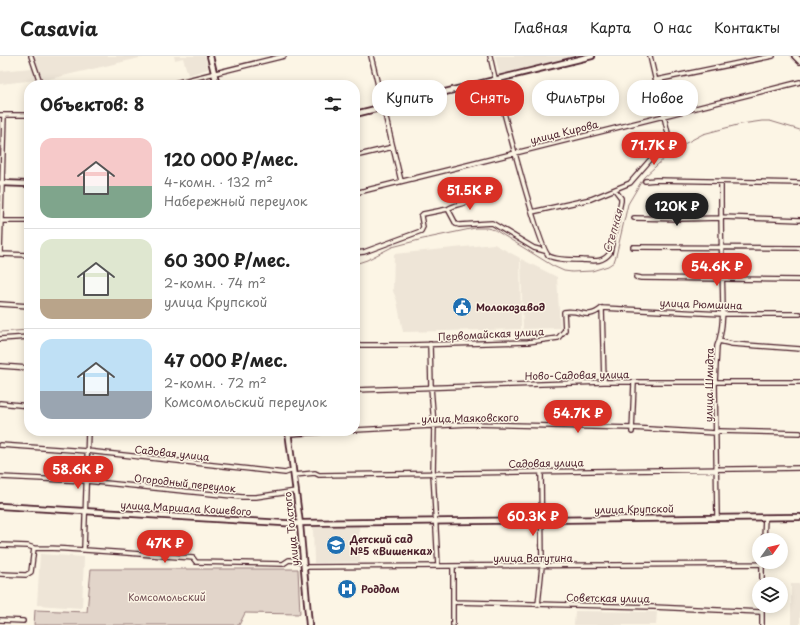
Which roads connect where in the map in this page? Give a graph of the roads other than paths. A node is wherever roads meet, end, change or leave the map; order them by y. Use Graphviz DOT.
graph roads {
  1 [pos="31,56"];
  2 [pos="210,56"];
  3 [pos="284,56"];
  4 [pos="371,56"];
  5 [pos="490,56"];
  6 [pos="592,56"];
  7 [pos="650,56"];
  8 [pos="773,56"];
  9 [pos="795,56"];
  10 [pos="800,61"];
  11 [pos="214,73"];
  12 [pos="39,80"];
  13 [pos="187,80"];
  14 [pos="216,80"];
  15 [pos="377,80"];
  16 [pos="495,80"];
  17 [pos="656,80"];
  18 [pos="800,82"];
  19 [pos="698,107"];
  20 [pos="372,110"];
  21 [pos="360,113"];
  22 [pos="2,115"];
  23 [pos="24,115"];
  24 [pos="386,116"];
  25 [pos="505,116"];
  26 [pos="660,116"];
  27 [pos="664,116"];
  28 [pos="393,147"];
  29 [pos="515,152"];
  30 [pos="360,155"];
  31 [pos="401,181"];
  32 [pos="646,181"];
  33 [pos="721,182"];
  34 [pos="800,183"];
  35 [pos="1,184"];
  36 [pos="24,184"];
  37 [pos="616,190"];
  38 [pos="360,192"];
  39 [pos="485,198"];
  40 [pos="448,209"];
  41 [pos="532,212"];
  42 [pos="634,218"];
  43 [pos="721,218"];
  44 [pos="800,220"];
  45 [pos="2,221"];
  46 [pos="24,221"];
  47 [pos="633,247"];
  48 [pos="721,247"];
  49 [pos="800,248"];
  50 [pos="545,251"];
  51 [pos="360,252"];
  52 [pos="0,254"];
  53 [pos="24,255"];
  54 [pos="636,277"];
  55 [pos="722,279"];
  56 [pos="800,280"];
  57 [pos="0,304"];
  58 [pos="24,306"];
  59 [pos="602,308"];
  60 [pos="722,314"];
  61 [pos="800,314"];
  62 [pos="24,337"];
  63 [pos="0,339"];
  64 [pos="719,341"];
  65 [pos="430,344"];
  66 [pos="360,345"];
  67 [pos="800,349"];
  68 [pos="0,366"];
  69 [pos="24,368"];
  70 [pos="604,382"];
  71 [pos="634,382"];
  72 [pos="800,382"];
  73 [pos="715,383"];
  74 [pos="431,387"];
  75 [pos="360,390"];
  76 [pos="0,403"];
  77 [pos="24,405"];
  78 [pos="434,425"];
  79 [pos="360,430"];
  80 [pos="632,430"];
  81 [pos="716,433"];
  82 [pos="800,433"];
  83 [pos="88,436"];
  84 [pos="289,436"];
  85 [pos="0,445"];
  86 [pos="87,451"];
  87 [pos="716,468"];
  88 [pos="800,468"];
  89 [pos="541,470"];
  90 [pos="293,472"];
  91 [pos="433,472"];
  92 [pos="0,477"];
  93 [pos="86,481"];
  94 [pos="296,491"];
  95 [pos="0,506"];
  96 [pos="85,512"];
  97 [pos="716,517"];
  98 [pos="765,517"];
  99 [pos="800,517"];
  100 [pos="436,520"];
  101 [pos="541,520"];
  102 [pos="300,523"];
  103 [pos="764,533"];
  104 [pos="0,545"];
  105 [pos="34,548"];
  106 [pos="84,549"];
  107 [pos="303,561"];
  108 [pos="752,563"];
  109 [pos="438,566"];
  110 [pos="453,566"];
  111 [pos="542,566"];
  112 [pos="304,567"];
  113 [pos="0,574"];
  114 [pos="454,602"];
  115 [pos="538,604"];
  116 [pos="752,612"];
  117 [pos="762,613"];
  118 [pos="0,620"];
  119 [pos="23,621"];
  120 [pos="309,625"];
  121 [pos="453,625"];
  122 [pos="762,625"];
  1 -- 12 [label="street"];
  2 -- 11 [label="main road"];
  3 -- 11 [label="street"];
  4 -- 15 [label="street"];
  5 -- 16 [label="street"];
  6 -- 16 [label="main road"];
  7 -- 17 [label="street"];
  8 -- 17 [label="street"];
  9 -- 10 [label="highway"];
  11 -- 13 [label="street"];
  11 -- 14 [label="main road"];
  18 -- 19 [label="street, улица Кирова"];
  20 -- 21 [label="main road"];
  22 -- 23 [label="street"];
  22 -- 35 [label="street"];
  24 -- 28 [label="street"];
  25 -- 29 [label="street"];
  26 -- 29 [label="street, улица Кирова"];
  27 -- 37 [label="street"];
  28 -- 30 [label="street"];
  28 -- 31 [label="street"];
  29 -- 31 [label="street, улица Кирова"];
  29 -- 41 [label="street"];
  31 -- 38 [label="street, улица Кирова"];
  32 -- 33 [label="street"];
  33 -- 34 [label="street"];
  33 -- 43 [label="street, улица Шмидта"];
  35 -- 36 [label="main road"];
  35 -- 45 [label="street"];
  37 -- 41 [label="street"];
  37 -- 50 [label="street"];
  39 -- 40 [label="street"];
  40 -- 50 [label="street"];
  40 -- 51 [label="street"];
  41 -- 50 [label="street"];
  42 -- 43 [label="street"];
  43 -- 44 [label="street"];
  43 -- 48 [label="street, улица Шмидта"];
  45 -- 46 [label="street"];
  45 -- 52 [label="street"];
  47 -- 48 [label="street"];
  48 -- 49 [label="street"];
  48 -- 55 [label="street, улица Шмидта"];
  52 -- 53 [label="street"];
  54 -- 55 [label="street"];
  55 -- 56 [label="street"];
  55 -- 60 [label="street, улица Шмидта"];
  57 -- 58 [label="street"];
  59 -- 60 [label="street, улица Рюмшина"];
  59 -- 65 [label="street, Первомайская улица"];
  59 -- 70 [label="street"];
  60 -- 61 [label="street, улица Рюмшина"];
  60 -- 64 [label="street, улица Шмидта"];
  62 -- 63 [label="street"];
  64 -- 67 [label="street"];
  64 -- 73 [label="street, улица Шмидта"];
  65 -- 66 [label="street, Первомайская улица"];
  65 -- 74 [label="street"];
  68 -- 69 [label="street"];
  70 -- 71 [label="street, Ново-Садовая улица"];
  70 -- 74 [label="street, Ново-Садовая улица"];
  71 -- 73 [label="street, Ново-Садовая улица"];
  71 -- 80 [label="street"];
  72 -- 73 [label="street, Ново-Садовая улица"];
  73 -- 81 [label="street, улица Шмидта"];
  74 -- 75 [label="street, Ново-Садовая улица"];
  74 -- 78 [label="street"];
  76 -- 77 [label="street"];
  78 -- 79 [label="street, улица Маяковского"];
  78 -- 80 [label="street, улица Маяковского"];
  78 -- 91 [label="street"];
  80 -- 81 [label="street, улица Маяковского"];
  81 -- 82 [label="street, улица Маяковского"];
  81 -- 87 [label="street, улица Шмидта"];
  83 -- 86 [label="street"];
  84 -- 90 [label="main road, улица Толстого"];
  85 -- 86 [label="street, Садовая улица"];
  86 -- 90 [label="street, Садовая улица"];
  86 -- 93 [label="street"];
  87 -- 88 [label="street, Садовая улица"];
  87 -- 89 [label="street, Садовая улица"];
  87 -- 97 [label="street, улица Шмидта"];
  89 -- 91 [label="street, Садовая улица"];
  89 -- 101 [label="street"];
  90 -- 91 [label="street, Садовая улица"];
  90 -- 94 [label="main road, улица Толстого"];
  91 -- 100 [label="street"];
  92 -- 93 [label="street, Огородный переулок"];
  93 -- 94 [label="street, Огородный переулок"];
  93 -- 96 [label="street"];
  94 -- 102 [label="main road, улица Толстого"];
  95 -- 96 [label="main road, улица Маршала Кошевого"];
  96 -- 102 [label="main road, улица Маршала Кошевого"];
  96 -- 106 [label="street"];
  97 -- 98 [label="main road, улица Крупской"];
  97 -- 101 [label="main road, улица Крупской"];
  98 -- 99 [label="main road, улица Крупской"];
  98 -- 103 [label="street"];
  100 -- 101 [label="main road, улица Крупской"];
  100 -- 102 [label="main road, улица Крупской"];
  100 -- 109 [label="street"];
  101 -- 111 [label="street"];
  102 -- 107 [label="main road, улица Толстого"];
  104 -- 105 [label="street"];
  105 -- 106 [label="street"];
  105 -- 113 [label="street"];
  106 -- 107 [label="street"];
  107 -- 112 [label="main road, улица Толстого"];
  108 -- 111 [label="street, улица Ватутина"];
  109 -- 110 [label="street, улица Ватутина"];
  109 -- 112 [label="street, улица Ватутина"];
  110 -- 111 [label="street, улица Ватутина"];
  110 -- 114 [label="street"];
  111 -- 115 [label="street"];
  112 -- 120 [label="main road, улица Толстого"];
  114 -- 115 [label="street, Советская улица"];
  114 -- 121 [label="street"];
  115 -- 116 [label="street, Советская улица"];
  117 -- 122 [label="street"];
  118 -- 119 [label="street"];
}
